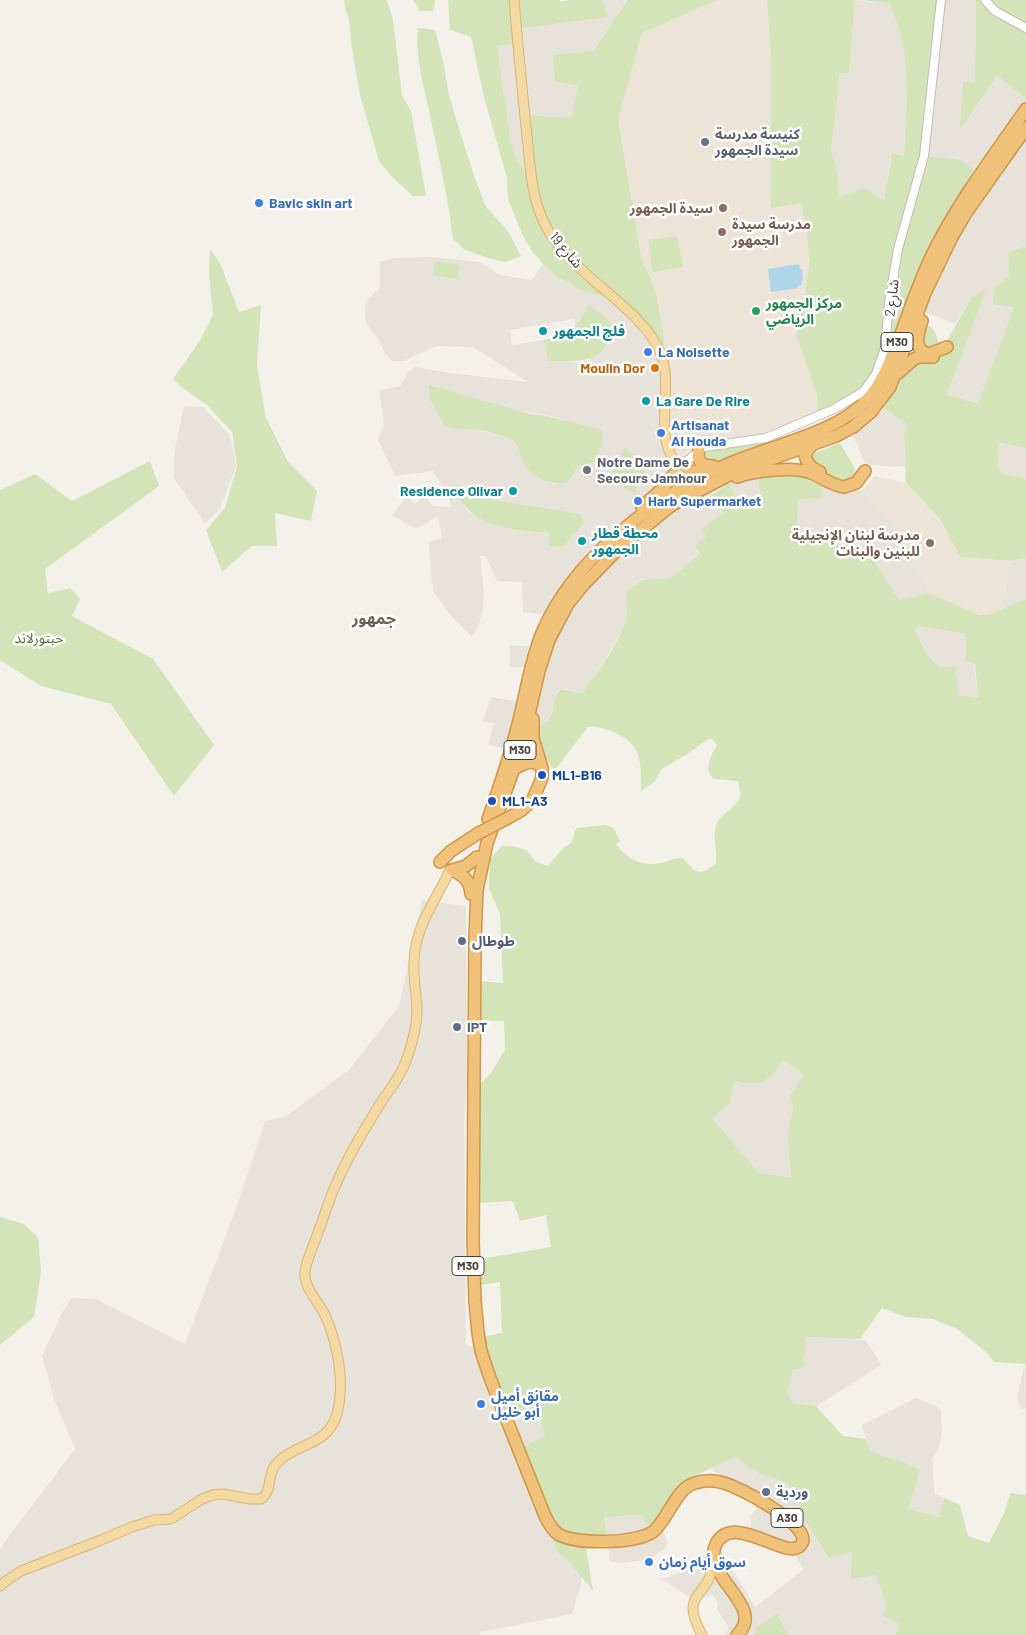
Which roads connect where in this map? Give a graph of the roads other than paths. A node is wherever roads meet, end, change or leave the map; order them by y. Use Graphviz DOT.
graph roads {
  1 [pos="514,0"];
  2 [pos="942,0"];
  3 [pos="985,0"];
  4 [pos="1026,28"];
  5 [pos="1026,109"];
  6 [pos="1026,128"];
  7 [pos="925,292"];
  8 [pos="894,376"];
  9 [pos="808,449"];
  10 [pos="700,450"];
  11 [pos="748,456"];
  12 [pos="713,466"];
  13 [pos="680,467"];
  14 [pos="786,469"];
  15 [pos="686,497"];
  16 [pos="623,529"];
  17 [pos="530,708"];
  18 [pos="514,769"];
  19 [pos="542,773"];
  20 [pos="477,857"];
  21 [pos="440,862"];
  22 [pos="450,870"];
  23 [pos="471,894"];
  24 [pos="594,1541"];
  25 [pos="714,1558"];
  26 [pos="724,1581"];
  27 [pos="708,1583"];
  28 [pos="0,1586"];
  29 [pos="702,1635"];
  30 [pos="738,1635"];
  1 -- 13 [label="main road, شارع 19"];
  2 -- 10 [label="street, شارع 2"];
  3 -- 4 [label="street"];
  5 -- 11 [label="highway, M30"];
  6 -- 7 [label="highway, M30"];
  7 -- 8 [label="highway, M30"];
  7 -- 8 [label="highway"];
  8 -- 9 [label="highway, M30"];
  9 -- 14 [label="highway"];
  9 -- 14 [label="highway"];
  9 -- 15 [label="highway, M30"];
  10 -- 12 [label="highway"];
  10 -- 13 [label="street, شارع 2"];
  11 -- 12 [label="highway"];
  11 -- 16 [label="highway, M30"];
  12 -- 13 [label="highway"];
  13 -- 16 [label="highway"];
  14 -- 15 [label="highway"];
  15 -- 17 [label="highway, M30"];
  16 -- 20 [label="highway, M30"];
  17 -- 18 [label="highway, M30"];
  17 -- 19 [label="highway"];
  18 -- 19 [label="highway"];
  18 -- 24 [label="highway, M30"];
  19 -- 21 [label="highway, bridge"];
  20 -- 23 [label="highway, M30"];
  20 -- 23 [label="highway"];
  22 -- 28 [label="main road"];
  23 -- 24 [label="highway, M30"];
  24 -- 25 [label="highway, A30"];
  25 -- 26 [label="highway"];
  25 -- 27 [label="main road"];
  26 -- 27 [label="main road"];
  26 -- 30 [label="highway"];
  27 -- 29 [label="main road"];
}
